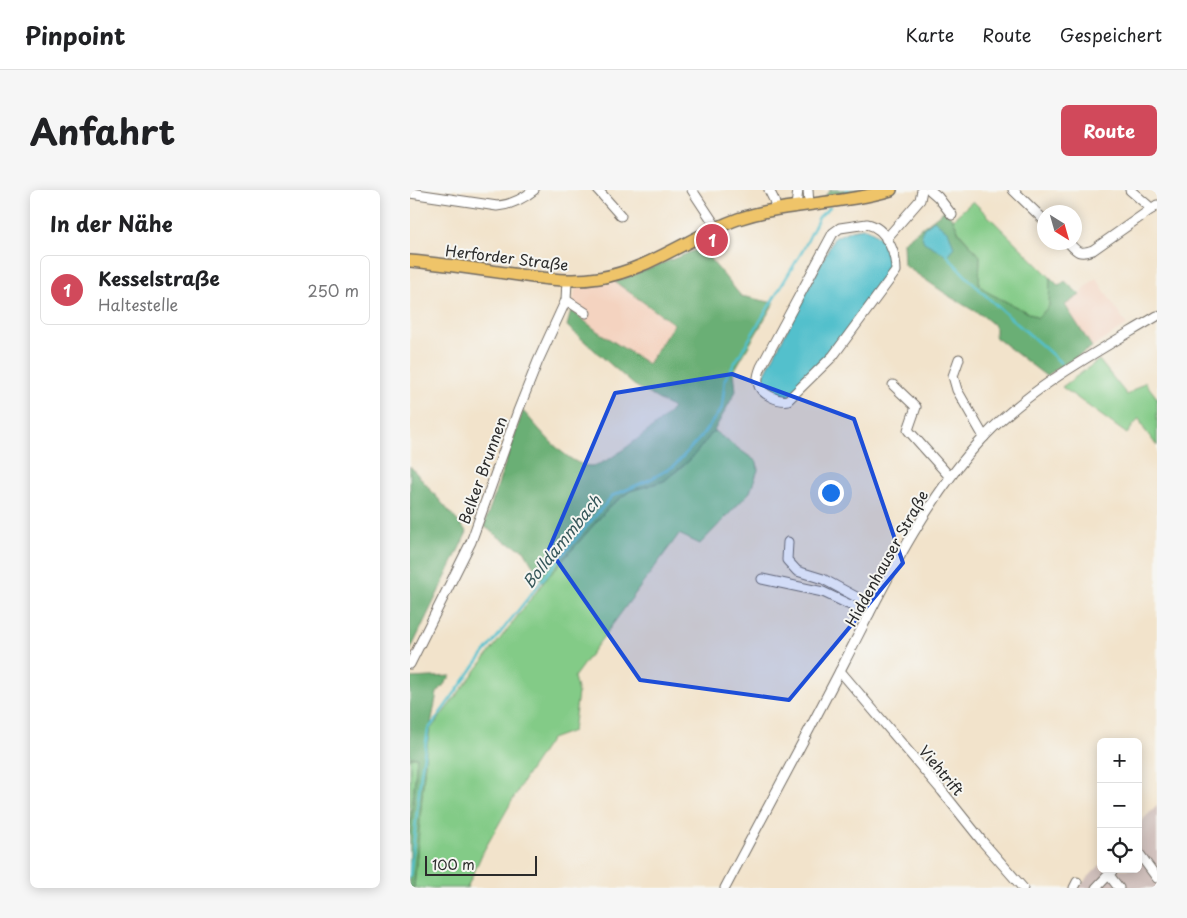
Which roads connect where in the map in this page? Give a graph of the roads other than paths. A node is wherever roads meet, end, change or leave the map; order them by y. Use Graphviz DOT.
graph roads {
  1 [pos="534,190"];
  2 [pos="598,190"];
  3 [pos="692,190"];
  4 [pos="769,190"];
  5 [pos="798,190"];
  6 [pos="808,190"];
  7 [pos="891,190"];
  8 [pos="922,190"];
  9 [pos="930,190"];
  10 [pos="1012,190"];
  11 [pos="1130,190"];
  12 [pos="410,194"];
  13 [pos="813,205"];
  14 [pos="796,206"];
  15 [pos="1154,207"];
  16 [pos="776,210"];
  17 [pos="1037,213"];
  18 [pos="952,215"];
  19 [pos="621,216"];
  20 [pos="717,228"];
  21 [pos="886,239"];
  22 [pos="1075,250"];
  23 [pos="410,261"];
  24 [pos="566,281"];
  25 [pos="566,300"];
  26 [pos="586,313"];
  27 [pos="1157,316"];
  28 [pos="959,359"];
  29 [pos="893,385"];
  30 [pos="984,437"];
  31 [pos="950,477"];
  32 [pos="788,542"];
  33 [pos="762,579"];
  34 [pos="871,610"];
  35 [pos="410,664"];
  36 [pos="840,671"];
  37 [pos="1142,857"];
  38 [pos="1111,873"];
  39 [pos="1112,873"];
  40 [pos="1157,878"];
  41 [pos="725,888"];
  42 [pos="1023,888"];
  43 [pos="1096,888"];
  44 [pos="1118,888"];
  1 -- 12 [label="street"];
  2 -- 19 [label="street"];
  3 -- 20 [label="street"];
  4 -- 16 [label="street"];
  5 -- 14 [label="street"];
  6 -- 13 [label="street"];
  7 -- 13 [label="main road, Herforder Straße"];
  8 -- 21 [label="street"];
  9 -- 18 [label="street"];
  10 -- 17 [label="street"];
  11 -- 15 [label="street"];
  13 -- 14 [label="main road, Herforder Straße"];
  14 -- 16 [label="main road, Herforder Straße"];
  15 -- 22 [label="street"];
  16 -- 20 [label="main road, Herforder Straße"];
  20 -- 24 [label="main road, Herforder Straße"];
  21 -- 21 [label="street"];
  23 -- 24 [label="main road, Herforder Straße"];
  24 -- 25 [label="street, Belker Brunnen"];
  25 -- 26 [label="street"];
  25 -- 35 [label="street, Belker Brunnen"];
  27 -- 30 [label="street, Hiddenhauser Straße"];
  28 -- 30 [label="street"];
  29 -- 31 [label="street"];
  30 -- 31 [label="street, Hiddenhauser Straße"];
  31 -- 34 [label="street, Hiddenhauser Straße"];
  32 -- 34 [label="street"];
  33 -- 34 [label="street"];
  34 -- 36 [label="street, Hiddenhauser Straße"];
  36 -- 41 [label="street, Hiddenhauser Straße"];
  36 -- 42 [label="street, Viehtrift"];
  37 -- 40 [label="street"];
  38 -- 43 [label="street"];
  39 -- 44 [label="street"];
}
